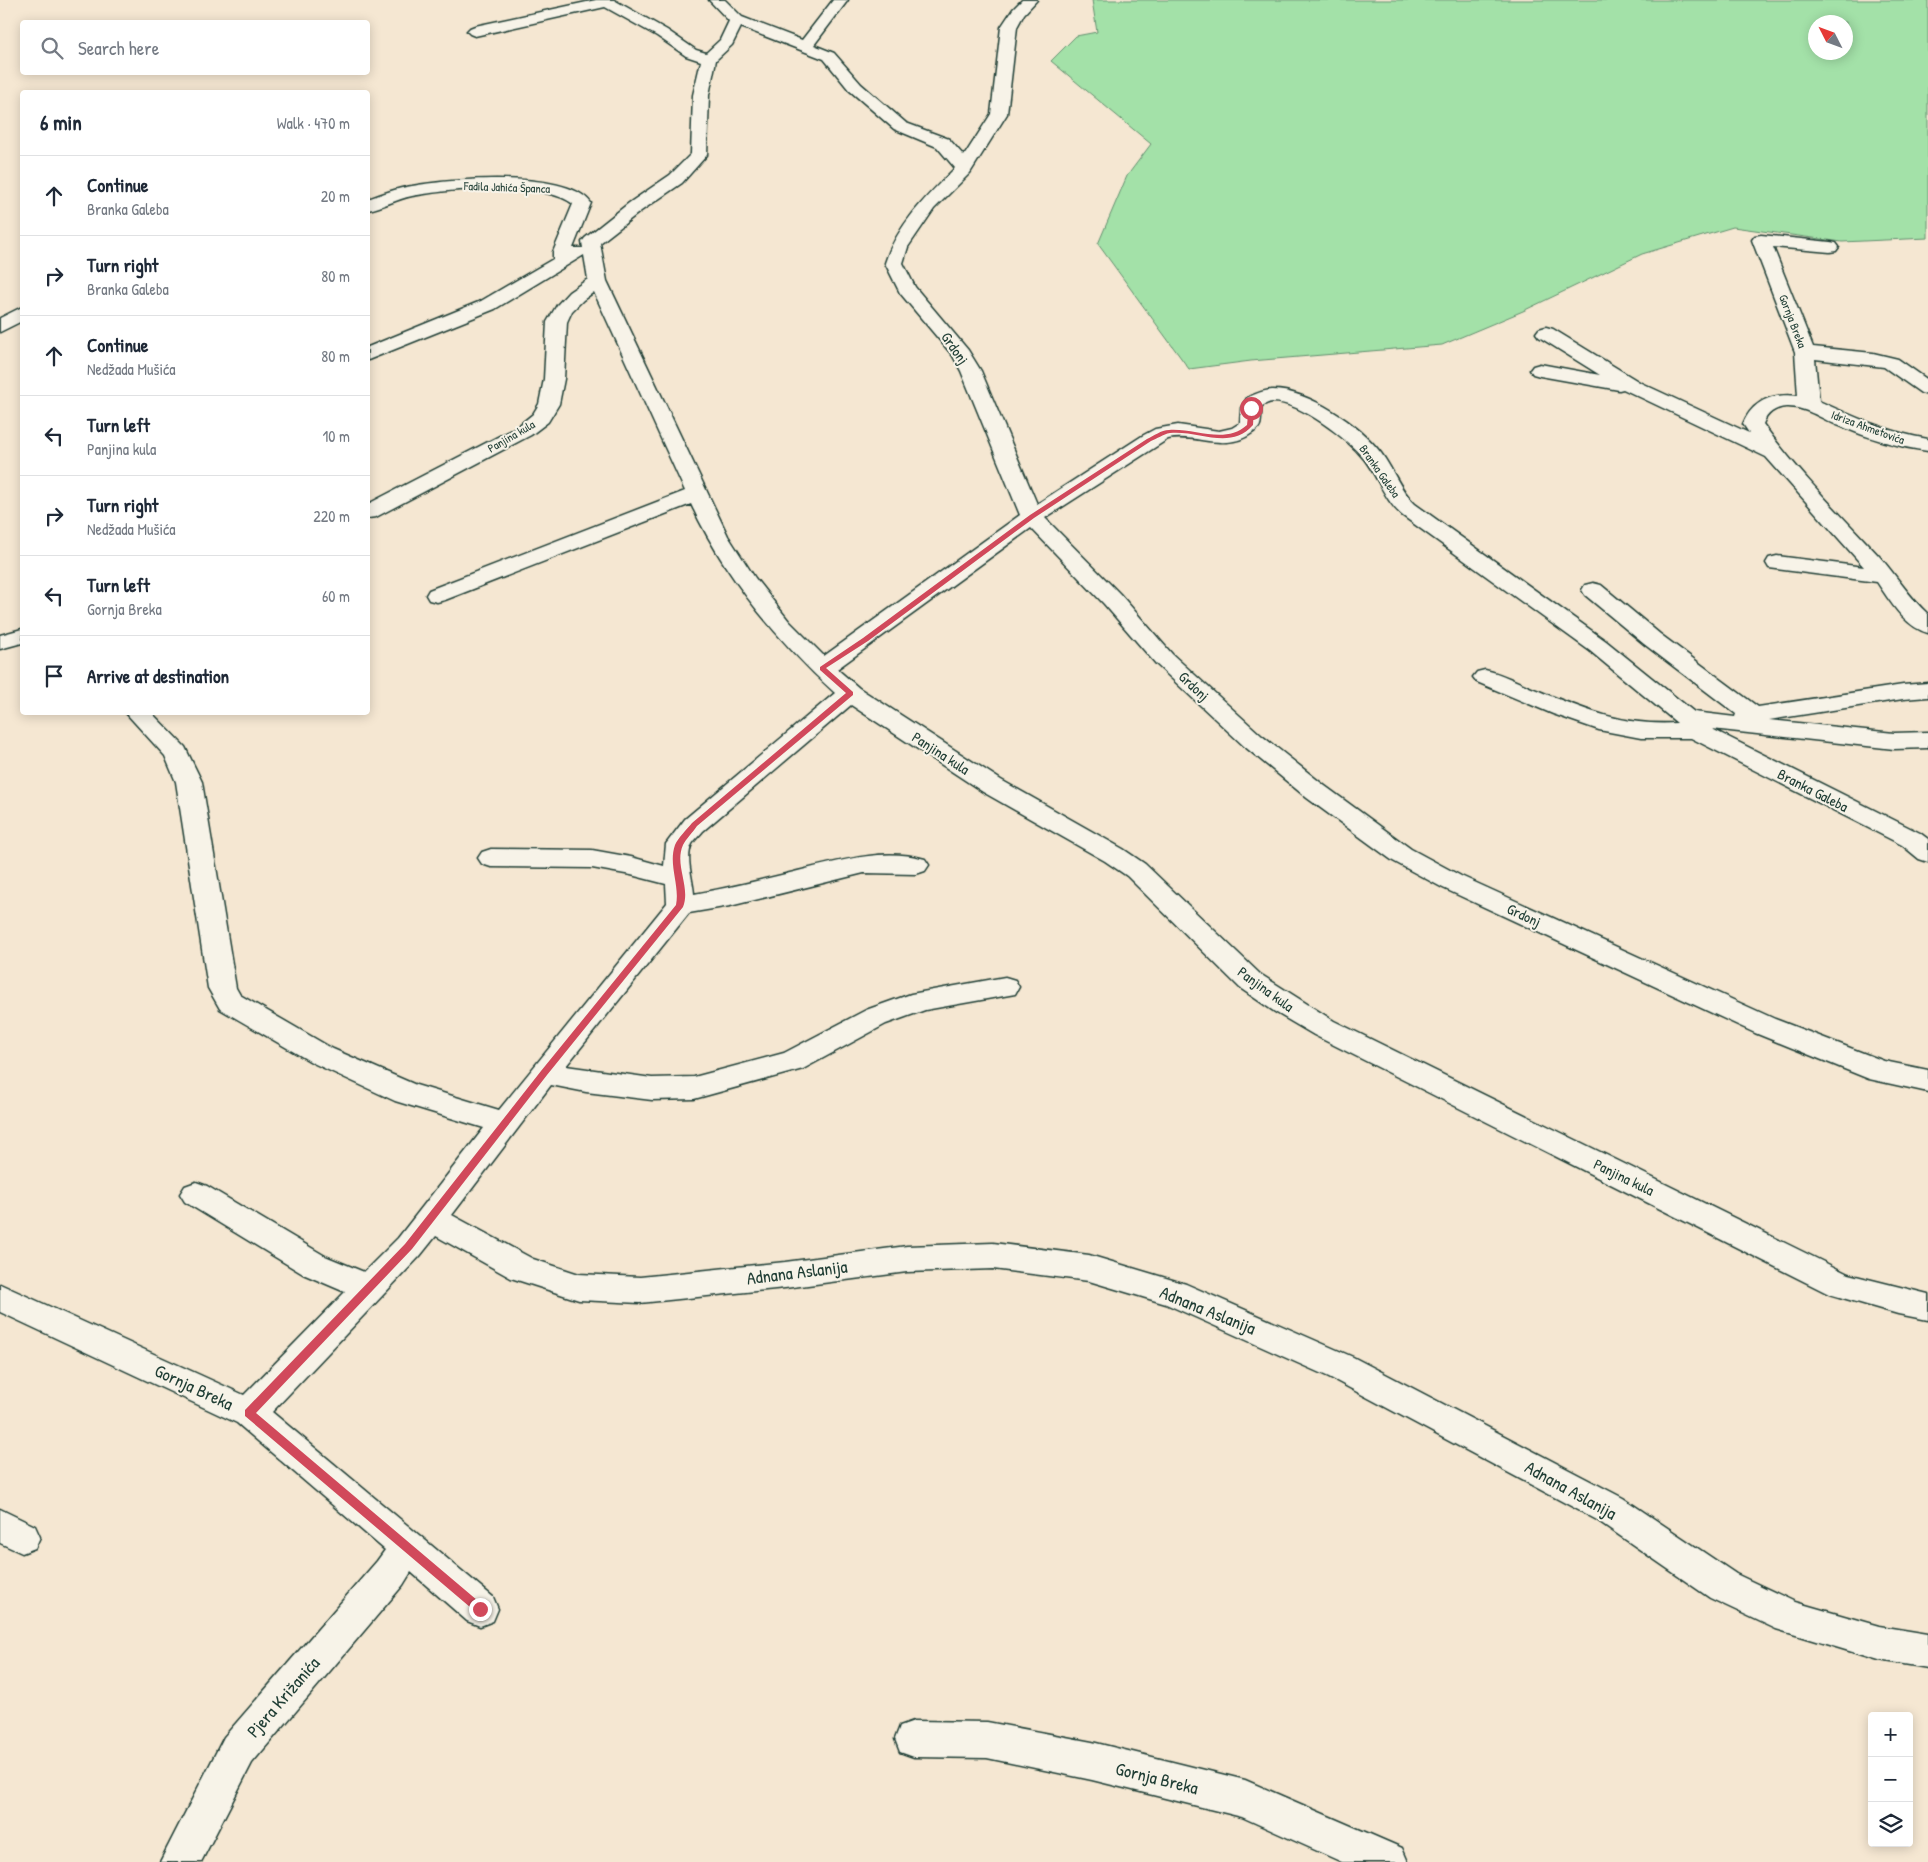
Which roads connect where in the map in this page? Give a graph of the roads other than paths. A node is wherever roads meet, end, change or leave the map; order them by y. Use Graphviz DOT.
graph roads {
  1 [pos="716,0"];
  2 [pos="841,0"];
  3 [pos="1030,0"];
  4 [pos="737,20"];
  5 [pos="475,31"];
  6 [pos="804,46"];
  7 [pos="709,59"];
  8 [pos="964,169"];
  9 [pos="370,204"];
  10 [pos="591,242"];
  11 [pos="1830,247"];
  12 [pos="562,261"];
  13 [pos="598,281"];
  14 [pos="20,314"];
  15 [pos="0,326"];
  16 [pos="1546,333"];
  17 [pos="1805,352"];
  18 [pos="370,353"];
  19 [pos="1540,370"];
  20 [pos="1634,387"];
  21 [pos="1928,389"];
  22 [pos="1809,404"];
  23 [pos="1928,445"];
  24 [pos="1773,452"];
  25 [pos="697,494"];
  26 [pos="370,511"];
  27 [pos="1032,517"];
  28 [pos="1777,562"];
  29 [pos="1884,576"];
  30 [pos="1593,590"];
  31 [pos="437,595"];
  32 [pos="1928,626"];
  33 [pos="20,637"];
  34 [pos="0,642"];
  35 [pos="822,668"];
  36 [pos="1485,677"];
  37 [pos="1928,690"];
  38 [pos="850,693"];
  39 [pos="140,715"];
  40 [pos="1742,718"];
  41 [pos="1691,724"];
  42 [pos="1928,740"];
  43 [pos="1928,853"];
  44 [pos="491,858"];
  45 [pos="916,865"];
  46 [pos="679,892"];
  47 [pos="1005,987"];
  48 [pos="544,1073"];
  49 [pos="1924,1077"];
  50 [pos="505,1123"];
  51 [pos="196,1194"];
  52 [pos="432,1219"];
  53 [pos="368,1288"];
  54 [pos="0,1297"];
  55 [pos="1928,1307"];
  56 [pos="249,1413"];
  57 [pos="407,1546"];
  58 [pos="480,1609"];
  59 [pos="1928,1651"];
  60 [pos="914,1739"];
  61 [pos="180,1862"];
  62 [pos="1388,1862"];
  1 -- 4 [label="street"];
  2 -- 6 [label="street"];
  3 -- 8 [label="street, Grdonj"];
  4 -- 6 [label="street"];
  4 -- 7 [label="street"];
  5 -- 7 [label="street"];
  6 -- 8 [label="street"];
  7 -- 10 [label="street"];
  8 -- 27 [label="street, Grdonj"];
  9 -- 12 [label="street, Fadila Jahića Španca"];
  10 -- 12 [label="street"];
  10 -- 13 [label="street, Panjina kula"];
  11 -- 17 [label="street, Gornja Breka"];
  12 -- 18 [label="street"];
  13 -- 25 [label="street, Panjina kula"];
  13 -- 26 [label="street, Panjina kula"];
  14 -- 15 [label="street"];
  16 -- 20 [label="street"];
  17 -- 21 [label="street"];
  17 -- 22 [label="street, Gornja Breka"];
  19 -- 20 [label="street"];
  20 -- 24 [label="street"];
  22 -- 23 [label="street, Idriza Ahmetovića"];
  22 -- 24 [label="street"];
  24 -- 29 [label="street"];
  25 -- 31 [label="street"];
  25 -- 35 [label="street, Panjina kula"];
  27 -- 35 [label="street"];
  27 -- 41 [label="street, Branka Galeba"];
  27 -- 49 [label="street, Grdonj"];
  28 -- 29 [label="street"];
  29 -- 32 [label="street"];
  30 -- 40 [label="street"];
  33 -- 34 [label="street"];
  35 -- 38 [label="street, Panjina kula"];
  36 -- 41 [label="street"];
  37 -- 40 [label="street"];
  38 -- 46 [label="street"];
  38 -- 55 [label="street, Panjina kula"];
  39 -- 50 [label="street"];
  40 -- 41 [label="street"];
  40 -- 42 [label="street"];
  41 -- 43 [label="street, Branka Galeba"];
  44 -- 46 [label="street"];
  45 -- 46 [label="street"];
  46 -- 48 [label="street"];
  47 -- 48 [label="street"];
  48 -- 50 [label="street"];
  50 -- 52 [label="street"];
  51 -- 53 [label="street"];
  52 -- 53 [label="street"];
  52 -- 59 [label="street, Adnana Aslanija"];
  53 -- 56 [label="street"];
  54 -- 56 [label="street, Gornja Breka"];
  56 -- 57 [label="street, Gornja Breka"];
  57 -- 58 [label="street, Gornja Breka"];
  57 -- 61 [label="street, Pjera Križanića"];
  60 -- 62 [label="street, Gornja Breka"];
}
